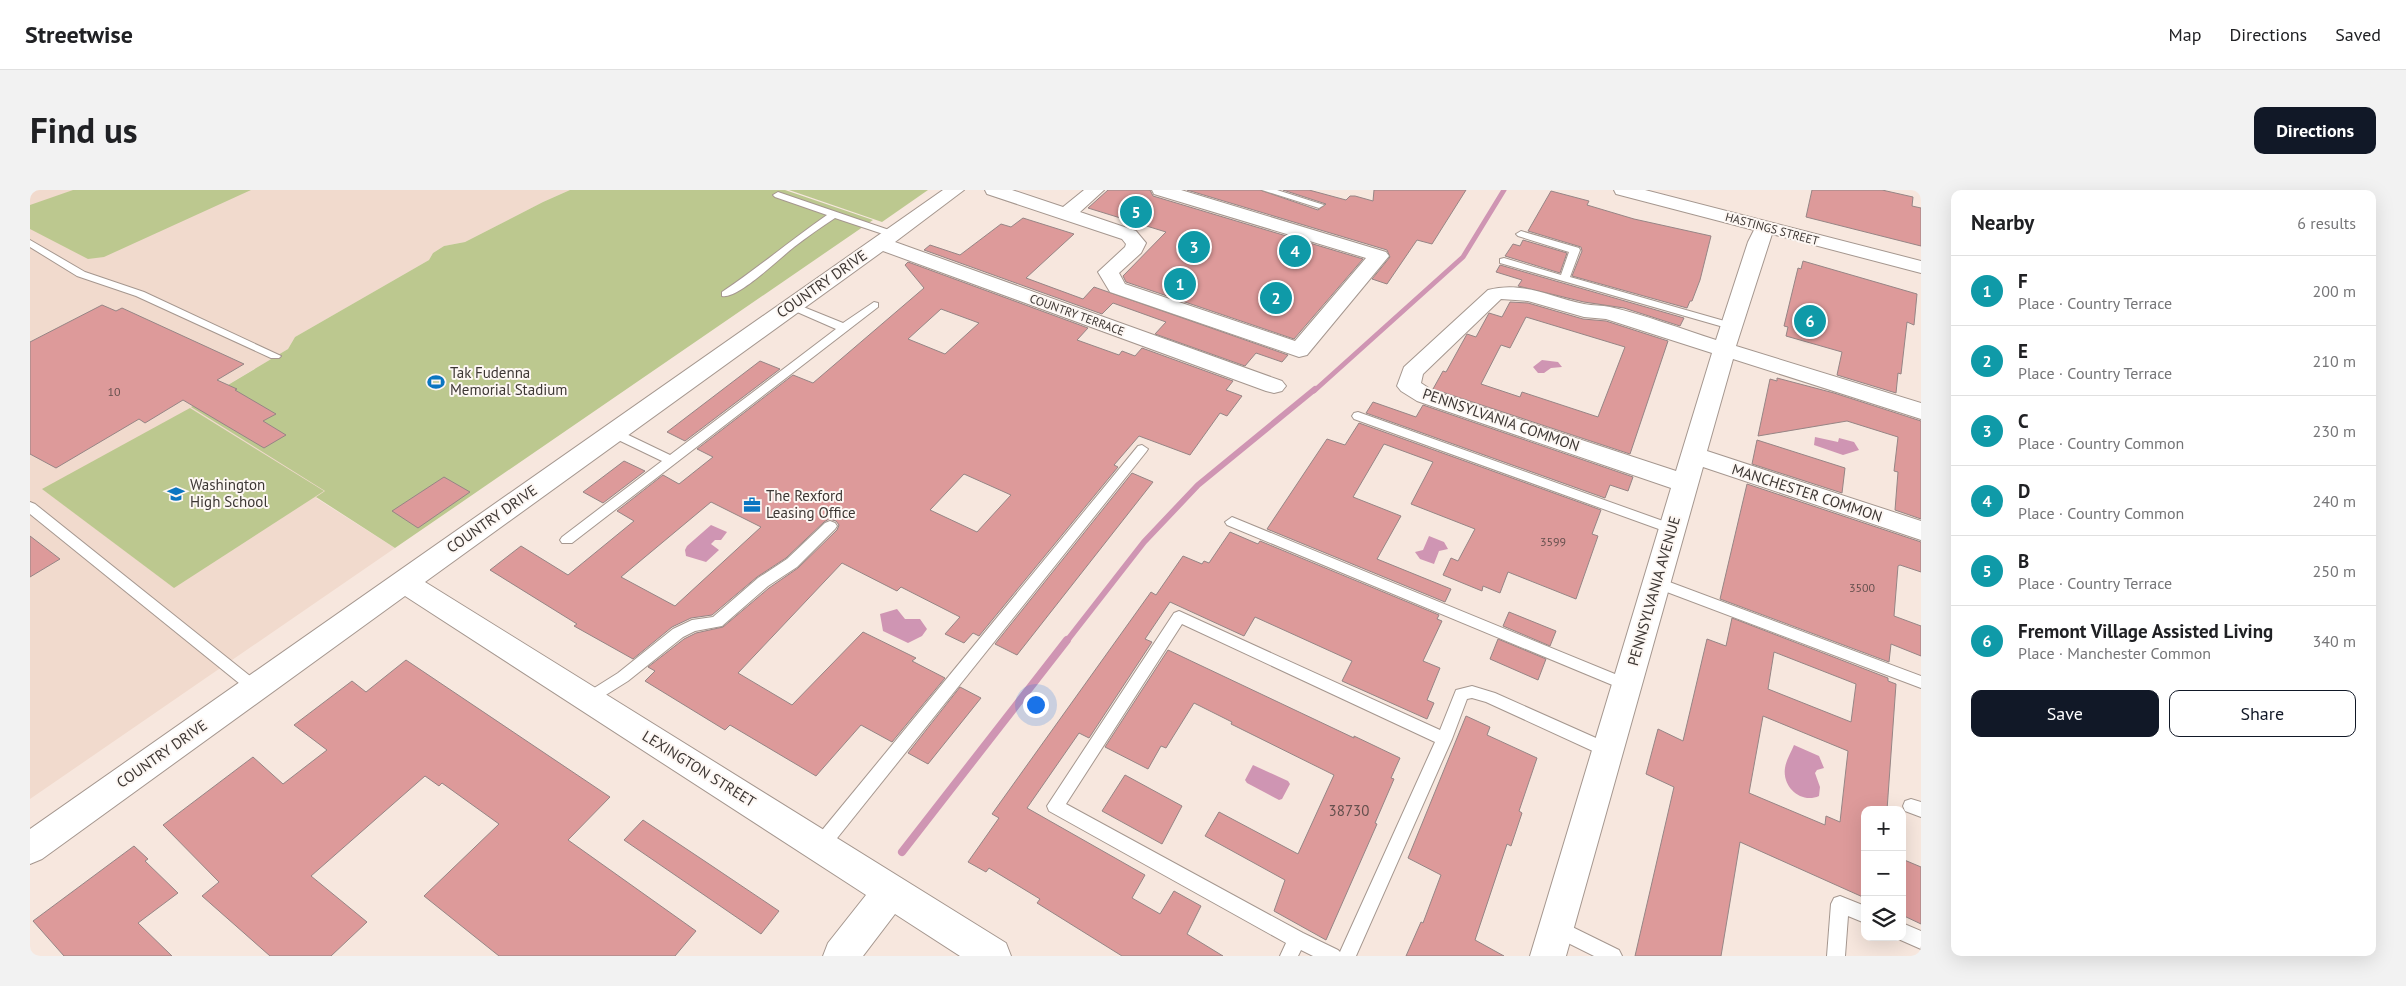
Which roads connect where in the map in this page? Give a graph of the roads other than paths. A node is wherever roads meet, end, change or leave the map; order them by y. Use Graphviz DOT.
graph roads {
  1 [pos="955,190"];
  2 [pos="994,190"];
  3 [pos="1095,190"];
  4 [pos="1161,190"];
  5 [pos="1267,190"];
  6 [pos="1623,190"];
  7 [pos="778,195"];
  8 [pos="1320,205"];
  9 [pos="834,214"];
  10 [pos="1066,214"];
  11 [pos="1764,228"];
  12 [pos="1521,234"];
  13 [pos="886,239"];
  14 [pos="30,242"];
  15 [pos="1504,261"];
  16 [pos="1921,267"];
  17 [pos="1564,279"];
  18 [pos="726,294"];
  19 [pos="874,305"];
  20 [pos="792,306"];
  21 [pos="842,327"];
  22 [pos="1728,338"];
  23 [pos="275,356"];
  24 [pos="1274,386"];
  25 [pos="1921,410"];
  26 [pos="1358,416"];
  27 [pos="614,433"];
  28 [pos="1142,449"];
  29 [pos="1693,455"];
  30 [pos="671,460"];
  31 [pos="1685,483"];
  32 [pos="30,507"];
  33 [pos="1232,522"];
  34 [pos="830,526"];
  35 [pos="1672,528"];
  36 [pos="1921,531"];
  37 [pos="567,540"];
  38 [pos="404,582"];
  39 [pos="1656,582"];
  40 [pos="1921,682"];
  41 [pos="1627,685"];
  42 [pos="254,688"];
  43 [pos="588,699"];
  44 [pos="1444,739"];
  45 [pos="1608,751"];
  46 [pos="820,846"];
  47 [pos="30,848"];
  48 [pos="891,891"];
  49 [pos="1861,913"];
  50 [pos="1555,928"];
  51 [pos="1906,934"];
  52 [pos="1297,940"];
  53 [pos="1921,940"];
  54 [pos="841,956"];
  55 [pos="994,956"];
  56 [pos="1289,956"];
  57 [pos="1332,956"];
  58 [pos="1347,956"];
  59 [pos="1548,956"];
  60 [pos="1613,956"];
  61 [pos="1836,956"];
  1 -- 13 [label="street, COUNTRY DRIVE"];
  2 -- 10 [label="street"];
  3 -- 10 [label="street"];
  4 -- 10 [label="street"];
  5 -- 8 [label="lane"];
  6 -- 11 [label="street, HASTINGS STREET"];
  7 -- 9 [label="lane"];
  9 -- 13 [label="lane"];
  9 -- 18 [label="lane"];
  11 -- 16 [label="street, HASTINGS STREET"];
  11 -- 22 [label="street, PENNSYLVANIA AVENUE"];
  12 -- 17 [label="lane"];
  13 -- 20 [label="street, COUNTRY DRIVE"];
  13 -- 24 [label="street, COUNTRY TERRACE"];
  14 -- 23 [label="lane"];
  15 -- 17 [label="lane"];
  17 -- 22 [label="lane"];
  19 -- 21 [label="lane"];
  20 -- 21 [label="lane"];
  20 -- 27 [label="street, COUNTRY DRIVE"];
  21 -- 30 [label="lane"];
  22 -- 25 [label="street"];
  22 -- 29 [label="street, PENNSYLVANIA AVENUE"];
  22 -- 31 [label="street, PENNSYLVANIA COMMON"];
  26 -- 35 [label="lane"];
  27 -- 30 [label="lane"];
  27 -- 38 [label="street, COUNTRY DRIVE"];
  28 -- 46 [label="lane"];
  29 -- 31 [label="street, PENNSYLVANIA AVENUE"];
  29 -- 36 [label="street, MANCHESTER COMMON"];
  30 -- 37 [label="lane"];
  31 -- 35 [label="street, PENNSYLVANIA AVENUE"];
  32 -- 42 [label="lane"];
  33 -- 41 [label="lane"];
  34 -- 43 [label="lane"];
  35 -- 39 [label="street, PENNSYLVANIA AVENUE"];
  38 -- 42 [label="street, COUNTRY DRIVE"];
  38 -- 43 [label="street, LEXINGTON STREET"];
  39 -- 40 [label="lane"];
  39 -- 41 [label="street, PENNSYLVANIA AVENUE"];
  41 -- 45 [label="street, PENNSYLVANIA AVENUE"];
  42 -- 47 [label="street, COUNTRY DRIVE"];
  43 -- 46 [label="street, LEXINGTON STREET"];
  44 -- 45 [label="lane"];
  44 -- 52 [label="lane"];
  44 -- 58 [label="lane"];
  45 -- 50 [label="street, PENNSYLVANIA AVENUE"];
  46 -- 48 [label="street, LEXINGTON STREET"];
  48 -- 54 [label="street"];
  48 -- 55 [label="street, LEXINGTON STREET"];
  49 -- 61 [label="lane"];
  50 -- 59 [label="street, PENNSYLVANIA AVENUE"];
  50 -- 60 [label="lane"];
  51 -- 53 [label="lane"];
  52 -- 56 [label="lane"];
  52 -- 57 [label="lane"];
}
